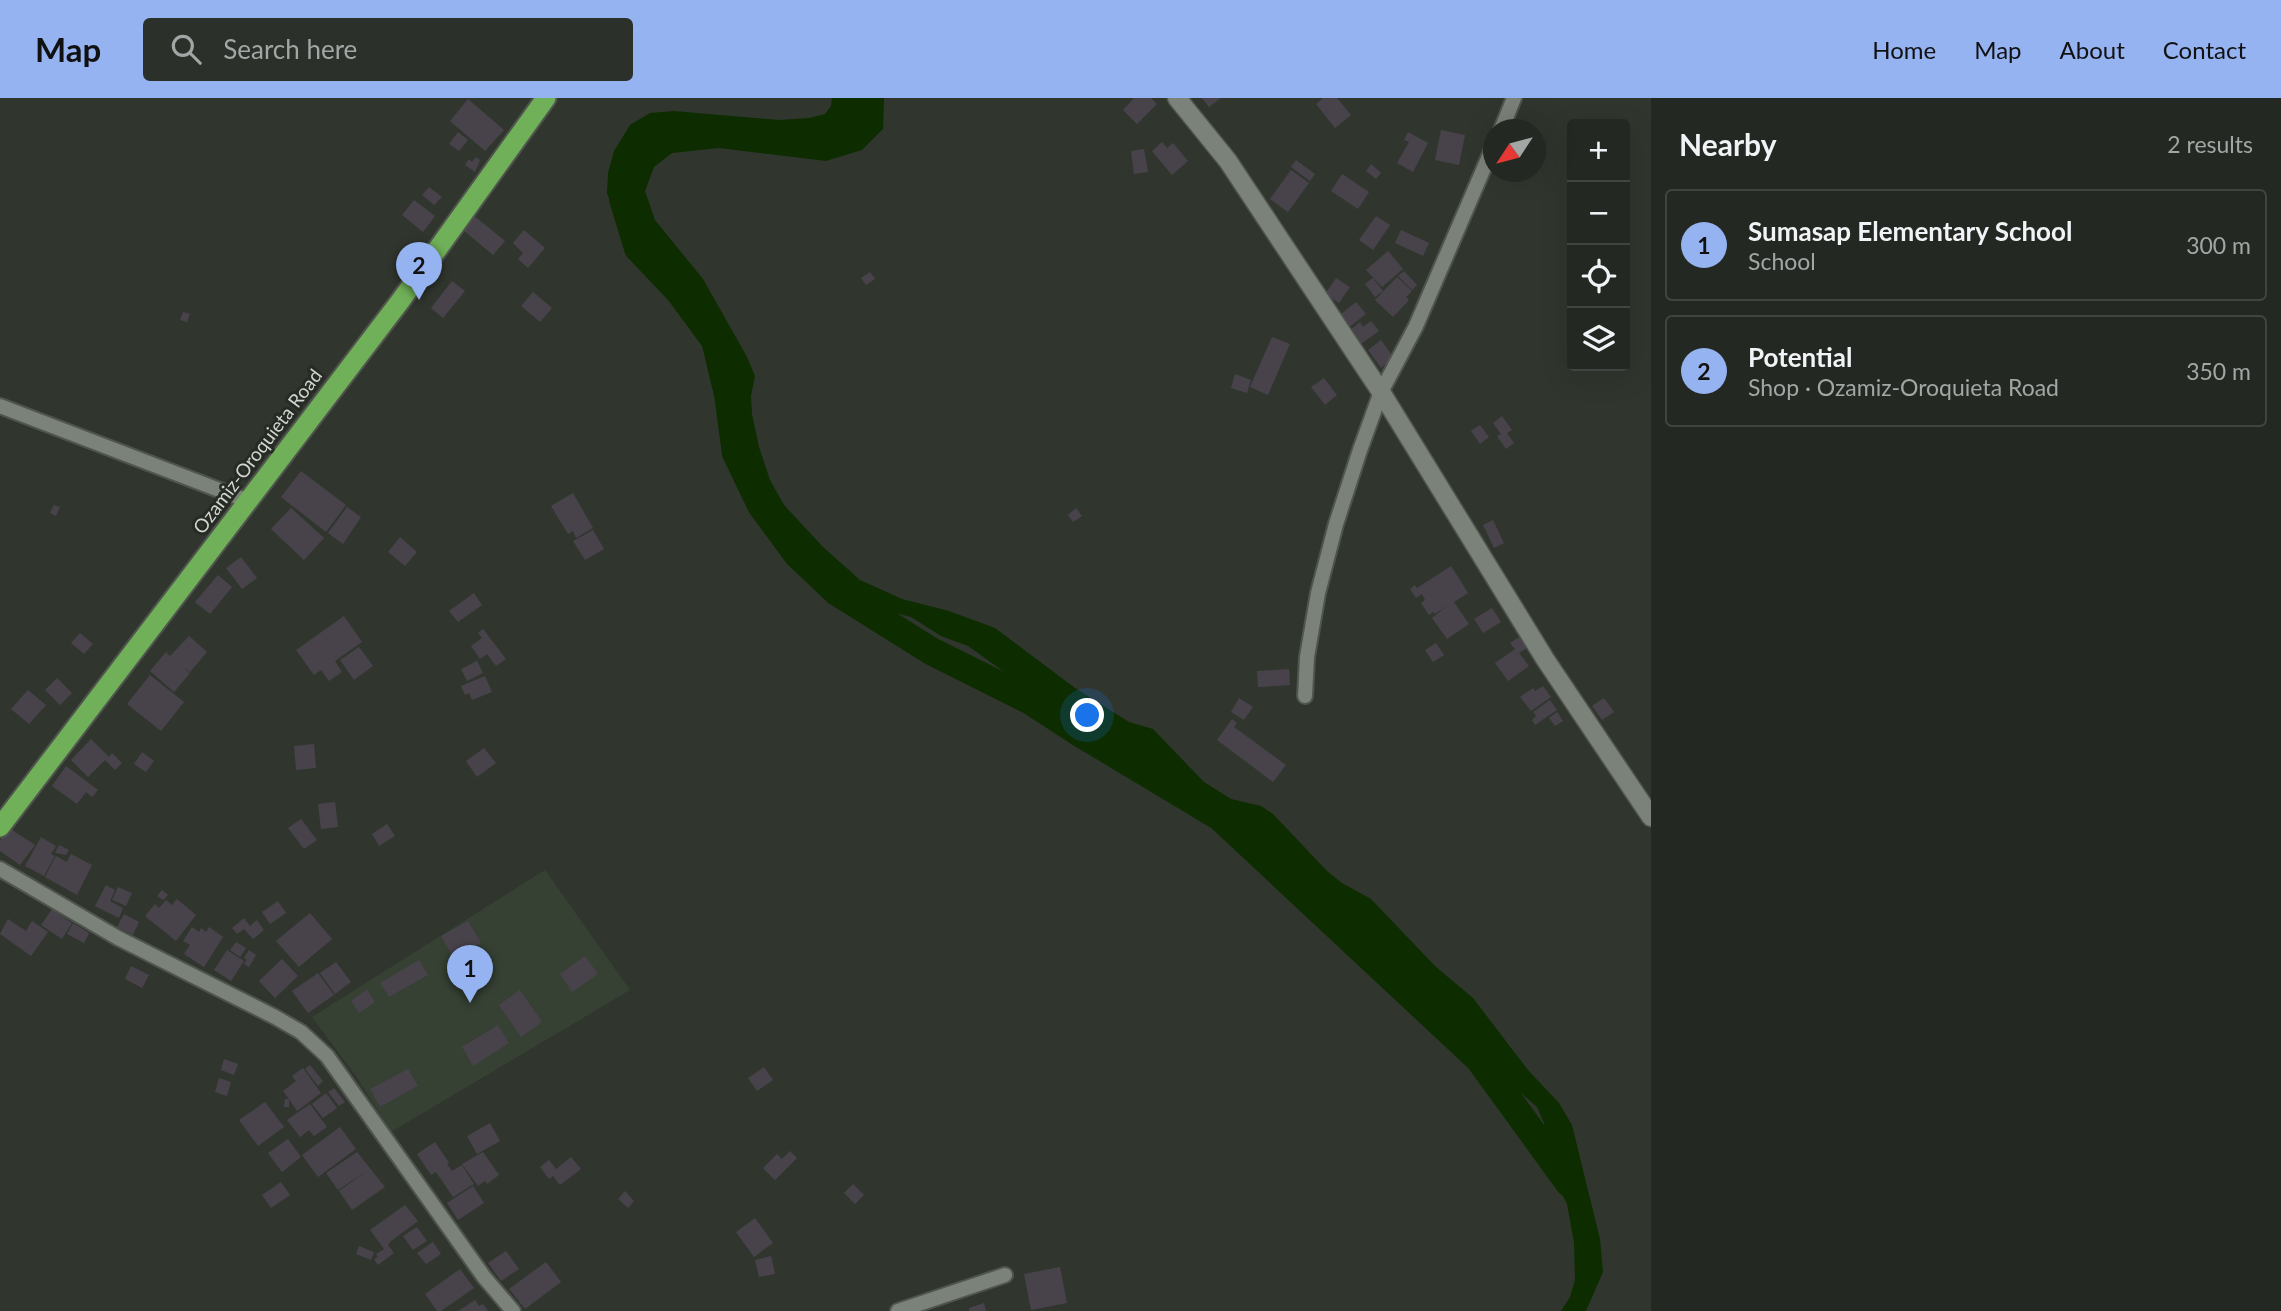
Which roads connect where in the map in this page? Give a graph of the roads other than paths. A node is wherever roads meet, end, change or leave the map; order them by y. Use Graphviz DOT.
graph roads {
  1 [pos="546,98"];
  2 [pos="1177,98"];
  3 [pos="1514,98"];
  4 [pos="1505,119"];
  5 [pos="1483,170"];
  6 [pos="1381,392"];
  7 [pos="0,406"];
  8 [pos="248,501"];
  9 [pos="1305,696"];
  10 [pos="1651,817"];
  11 [pos="0,827"];
  12 [pos="0,869"];
  13 [pos="1006,1275"];
  14 [pos="513,1311"];
  15 [pos="898,1311"];
  1 -- 8 [label="highway, Ozamiz-Oroquieta Road"];
  2 -- 6 [label="street"];
  3 -- 4 [label="street"];
  5 -- 6 [label="street"];
  6 -- 9 [label="street"];
  6 -- 10 [label="street"];
  7 -- 8 [label="street"];
  8 -- 11 [label="highway, Ozamiz-Oroquieta Road"];
  12 -- 14 [label="street"];
  13 -- 15 [label="street"];
}
